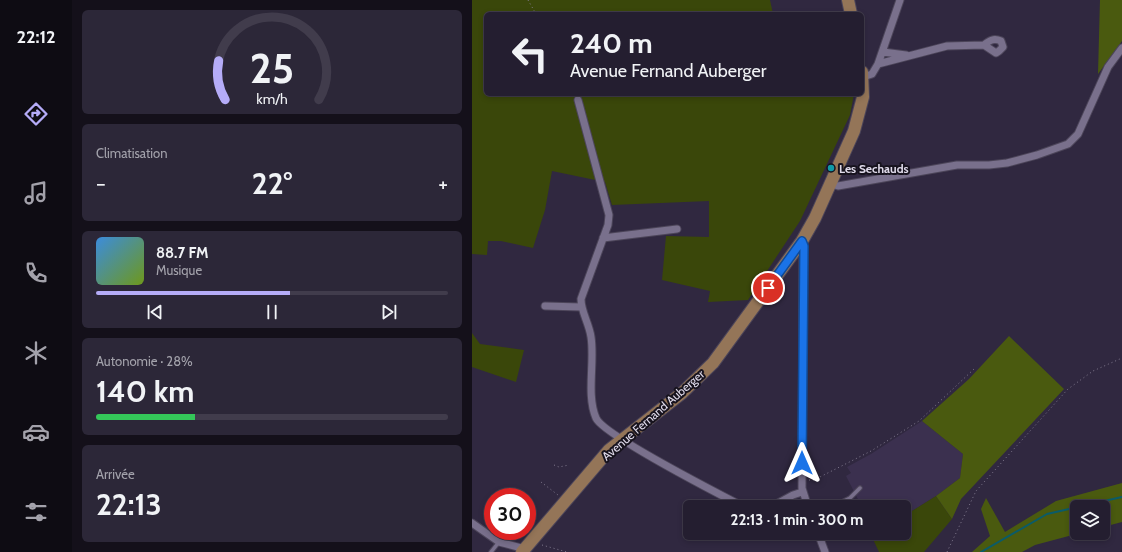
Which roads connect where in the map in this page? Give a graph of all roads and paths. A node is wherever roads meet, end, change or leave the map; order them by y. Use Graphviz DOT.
graph roads {
  1 [pos="528,0"];
  2 [pos="848,0"];
  3 [pos="900,0"];
  4 [pos="535,12"];
  5 [pos="850,12"];
  6 [pos="984,45"];
  7 [pos="1122,48"];
  8 [pos="882,52"];
  9 [pos="908,55"];
  10 [pos="878,64"];
  11 [pos="864,75"];
  12 [pos="863,96"];
  13 [pos="578,100"];
  14 [pos="830,184"];
  15 [pos="677,229"];
  16 [pos="603,238"];
  17 [pos="802,241"];
  18 [pos="545,306"];
  19 [pos="581,307"];
  20 [pos="1122,358"];
  21 [pos="974,369"];
  22 [pos="622,439"];
  23 [pos="554,465"];
  24 [pos="569,465"];
  25 [pos="802,478"];
  26 [pos="541,482"];
  27 [pos="860,488"];
  28 [pos="802,492"];
  29 [pos="558,495"];
  30 [pos="731,500"];
  31 [pos="784,500"];
  32 [pos="805,500"];
  33 [pos="846,500"];
  34 [pos="472,523"];
  35 [pos="820,540"];
  36 [pos="499,542"];
  37 [pos="526,547"];
  38 [pos="491,552"];
  39 [pos="567,552"];
  40 [pos="824,552"];
  41 [pos="947,552"];
  1 -- 4 [label="path"];
  2 -- 5 [label="main road"];
  3 -- 8 [label="street"];
  6 -- 9 [label="street"];
  7 -- 14 [label="street"];
  8 -- 9 [label="street"];
  8 -- 10 [label="street"];
  9 -- 10 [label="street"];
  10 -- 11 [label="street"];
  12 -- 14 [label="main road, Avenue Fernand Auberger"];
  13 -- 16 [label="street"];
  14 -- 17 [label="main road, Avenue Fernand Auberger"];
  15 -- 16 [label="street"];
  16 -- 19 [label="street"];
  17 -- 22 [label="main road, Avenue Fernand Auberger"];
  17 -- 25 [label="street"];
  18 -- 19 [label="street"];
  19 -- 22 [label="street"];
  20 -- 41 [label="path"];
  21 -- 25 [label="path"];
  22 -- 30 [label="street"];
  22 -- 37 [label="main road, Avenue Fernand Auberger"];
  23 -- 24 [label="path"];
  25 -- 28 [label="street"];
  26 -- 29 [label="path"];
  27 -- 33 [label="lane"];
  28 -- 31 [label="street"];
  28 -- 32 [label="street"];
  34 -- 36 [label="street"];
  35 -- 40 [label="street"];
  36 -- 37 [label="street"];
  36 -- 38 [label="lane"];
  37 -- 39 [label="path"];
}
